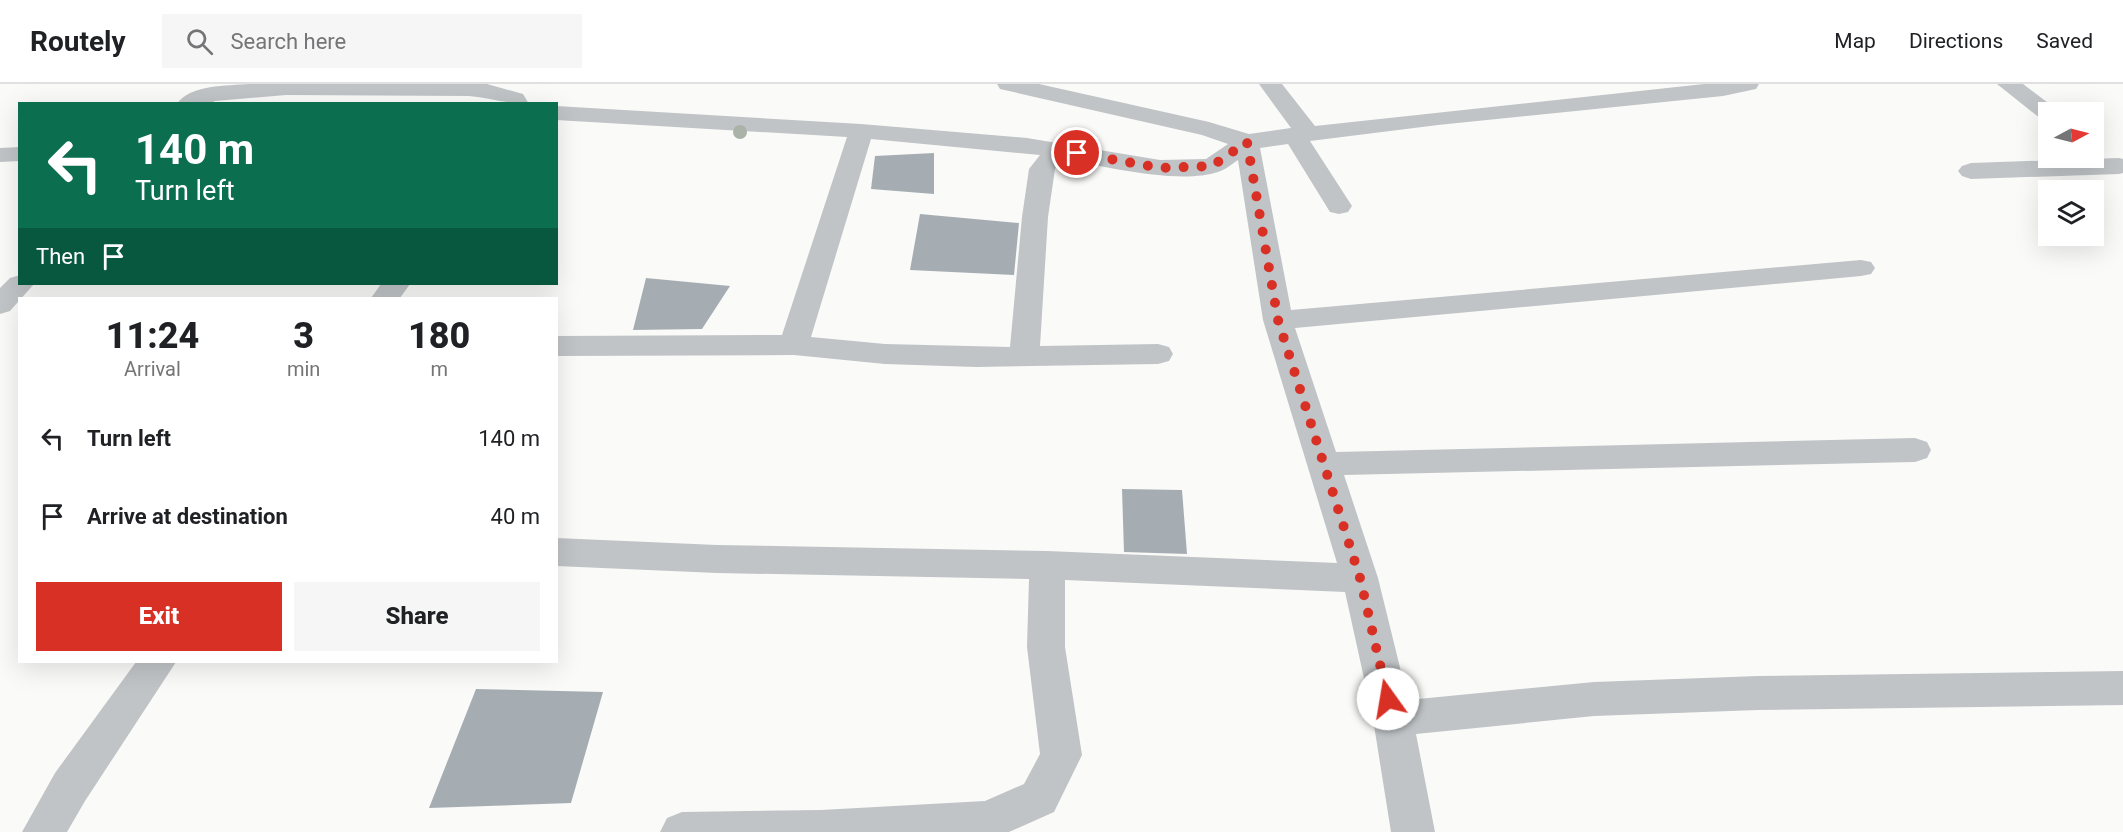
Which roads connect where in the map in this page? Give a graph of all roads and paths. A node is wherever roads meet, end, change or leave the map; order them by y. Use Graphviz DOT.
graph roads {
  1 [pos="1008,84"];
  2 [pos="1270,84"];
  3 [pos="1748,84"];
  4 [pos="2008,84"];
  5 [pos="288,86"];
  6 [pos="1636,91"];
  7 [pos="192,102"];
  8 [pos="516,102"];
  9 [pos="2038,106"];
  10 [pos="558,113"];
  11 [pos="861,131"];
  12 [pos="1301,134"];
  13 [pos="1247,142"];
  14 [pos="1056,150"];
  15 [pos="18,154"];
  16 [pos="0,155"];
  17 [pos="2104,155"];
  18 [pos="2121,168"];
  19 [pos="1971,171"];
  20 [pos="1339,206"];
  21 [pos="1861,268"];
  22 [pos="19,285"];
  23 [pos="395,285"];
  24 [pos="386,297"];
  25 [pos="0,305"];
  26 [pos="1278,320"];
  27 [pos="794,345"];
  28 [pos="558,346"];
  29 [pos="1158,354"];
  30 [pos="1024,357"];
  31 [pos="1915,450"];
  32 [pos="1323,464"];
  33 [pos="558,552"];
  34 [pos="1047,565"];
  35 [pos="1360,578"];
  36 [pos="156,663"];
  37 [pos="2123,688"];
  38 [pos="1393,719"];
  39 [pos="44,832"];
  40 [pos="682,832"];
  41 [pos="1413,832"];
  1 -- 13 [label="street"];
  2 -- 12 [label="street"];
  3 -- 6 [label="street"];
  4 -- 9 [label="street"];
  5 -- 7 [label="street"];
  5 -- 8 [label="street"];
  6 -- 12 [label="street"];
  10 -- 11 [label="street"];
  11 -- 14 [label="street"];
  11 -- 27 [label="street"];
  12 -- 13 [label="street"];
  12 -- 20 [label="street"];
  13 -- 14 [label="street"];
  13 -- 26 [label="street"];
  14 -- 30 [label="street"];
  15 -- 16 [label="street"];
  17 -- 18 [label="street"];
  18 -- 19 [label="street"];
  21 -- 26 [label="street"];
  22 -- 25 [label="street"];
  23 -- 24 [label="street"];
  26 -- 32 [label="street"];
  27 -- 28 [label="street"];
  27 -- 30 [label="street"];
  29 -- 30 [label="street"];
  31 -- 32 [label="street"];
  32 -- 35 [label="street"];
  33 -- 34 [label="street"];
  34 -- 35 [label="street"];
  34 -- 40 [label="street"];
  35 -- 38 [label="street"];
  36 -- 39 [label="street"];
  37 -- 38 [label="street"];
  38 -- 41 [label="street"];
}
